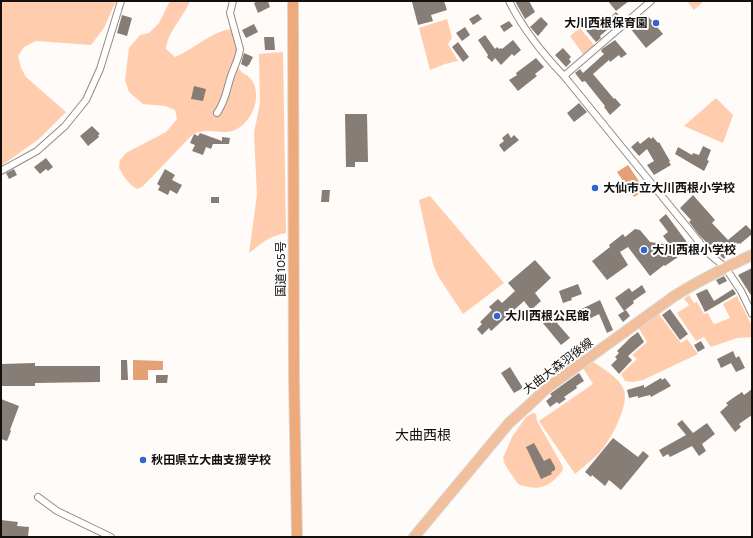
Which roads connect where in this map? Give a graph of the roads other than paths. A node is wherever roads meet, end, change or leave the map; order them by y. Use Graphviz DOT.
graph roads {
  1 [pos="121,1"];
  2 [pos="233,1"];
  3 [pos="293,1"];
  4 [pos="509,1"];
  5 [pos="651,1"];
  6 [pos="564,76"];
  7 [pos="217,113"];
  8 [pos="1,171"];
  9 [pos="752,256"];
  10 [pos="725,268"];
  11 [pos="752,314"];
  12 [pos="38,497"];
  13 [pos="111,537"];
  14 [pos="297,537"];
  15 [pos="414,537"];
  1 -- 8 [label="street"];
  2 -- 7 [label="street"];
  3 -- 14 [label="highway, 国道105号"];
  4 -- 6 [label="street"];
  5 -- 6 [label="street"];
  6 -- 10 [label="street"];
  9 -- 10 [label="main road, 大曲大森羽後線"];
  10 -- 11 [label="street"];
  10 -- 15 [label="main road, 大曲大森羽後線"];
  12 -- 13 [label="street"];
}
